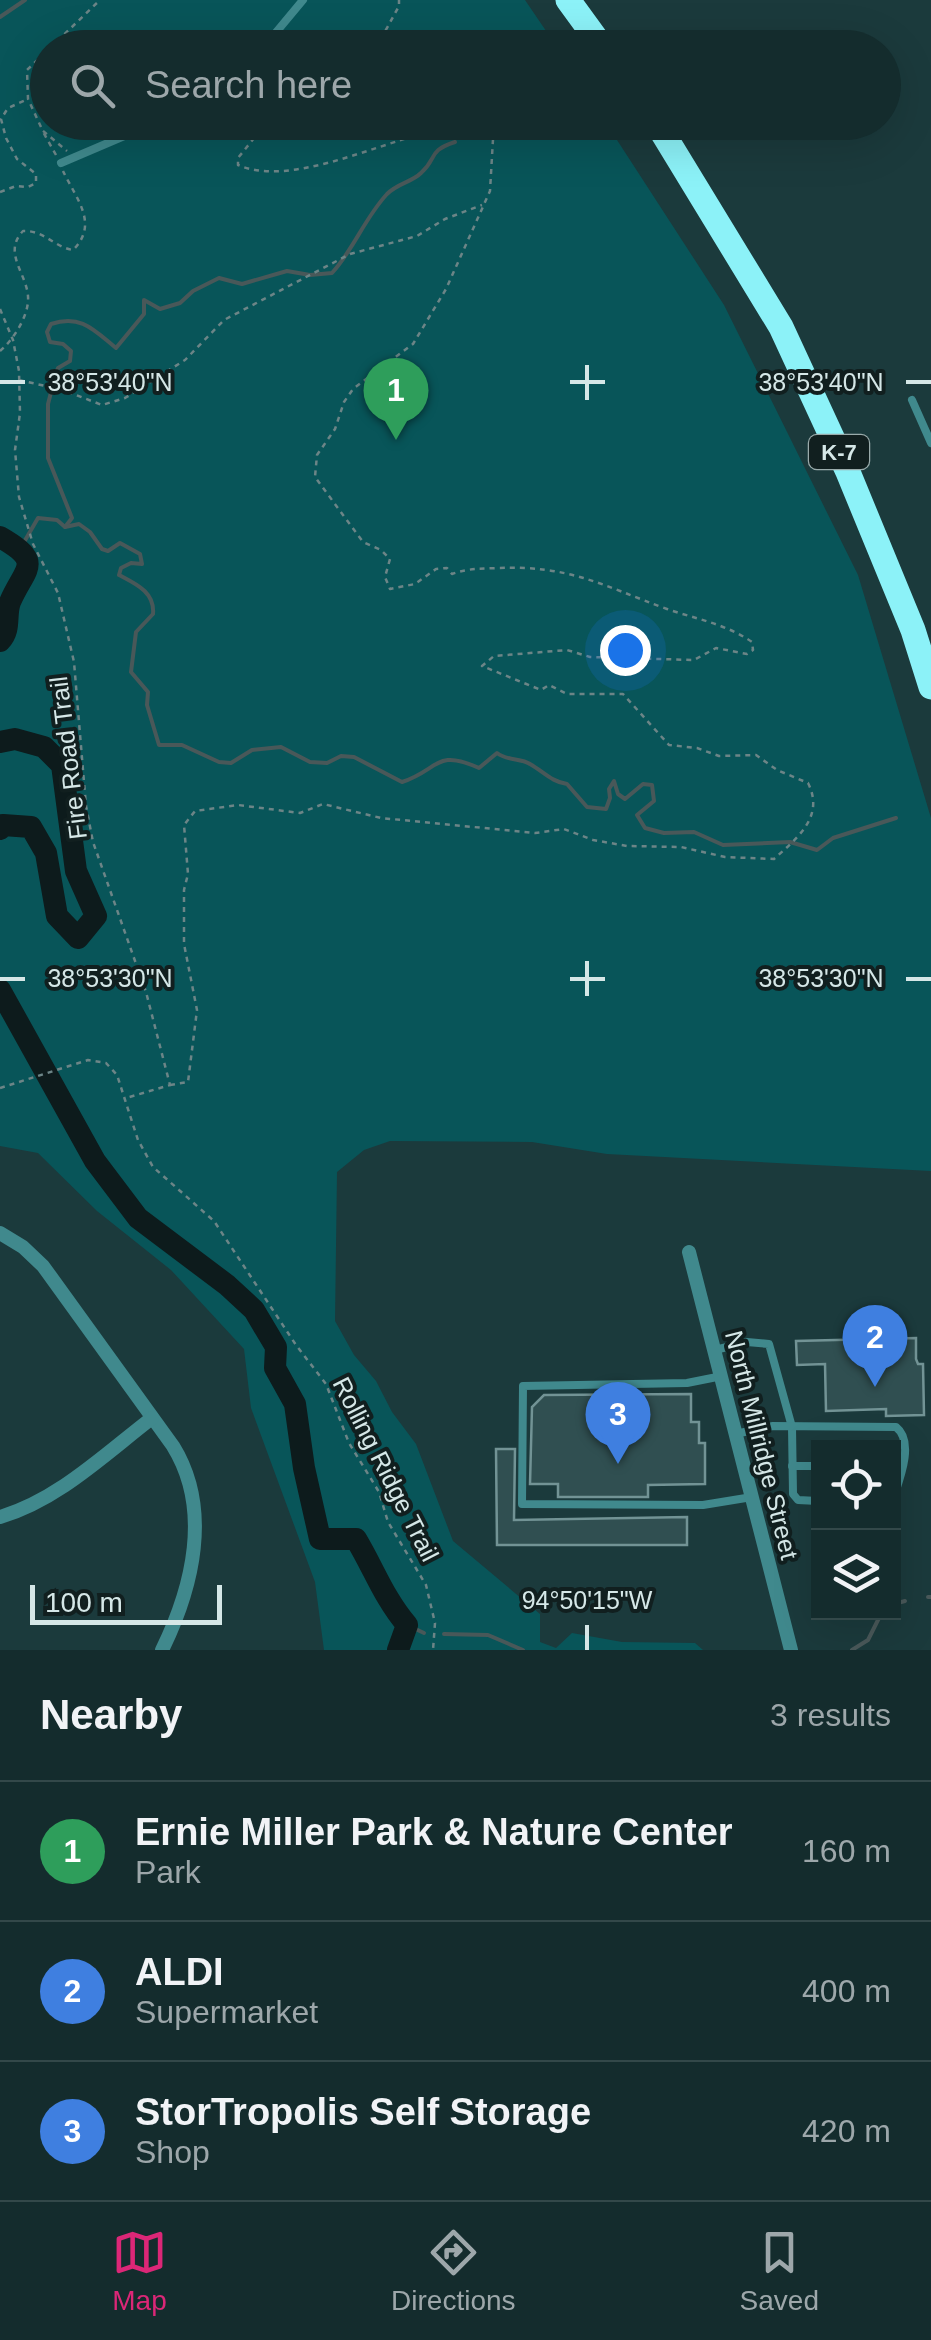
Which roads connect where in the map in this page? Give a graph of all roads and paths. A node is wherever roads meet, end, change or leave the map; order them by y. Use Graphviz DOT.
graph roads {
  1 [pos="100,0"];
  2 [pos="303,0"];
  3 [pos="399,0"];
  4 [pos="568,0"];
  5 [pos="93,2"];
  6 [pos="66,30"];
  7 [pos="278,30"];
  8 [pos="386,30"];
  9 [pos="590,30"];
  10 [pos="30,68"];
  11 [pos="28,99"];
  12 [pos="30,103"];
  13 [pos="48,140"];
  14 [pos="54,140"];
  15 [pos="115,140"];
  16 [pos="252,140"];
  17 [pos="403,140"];
  18 [pos="493,140"];
  19 [pos="667,140"];
  20 [pos="74,157"];
  21 [pos="61,164"];
  22 [pos="0,192"];
  23 [pos="483,205"];
  24 [pos="0,308"];
  25 [pos="12,340"];
  26 [pos="0,352"];
  27 [pos="18,380"];
  28 [pos="912,400"];
  29 [pos="931,443"];
  30 [pos="931,687"];
  31 [pos="170,1085"];
  32 [pos="0,1088"];
  33 [pos="126,1098"];
  34 [pos="0,1233"];
  35 [pos="689,1252"];
  36 [pos="715,1350"];
  37 [pos="722,1376"];
  38 [pos="152,1418"];
  39 [pos="792,1426"];
  40 [pos="735,1434"];
  41 [pos="901,1457"];
  42 [pos="792,1466"];
  43 [pos="811,1466"];
  44 [pos="752,1497"];
  45 [pos="811,1500"];
  46 [pos="0,1517"];
  47 [pos="162,1650"];
  48 [pos="433,1650"];
  49 [pos="791,1650"];
  1 -- 5 [label="path"];
  2 -- 7 [label="lane"];
  3 -- 8 [label="path"];
  4 -- 9 [label="highway"];
  5 -- 6 [label="path"];
  10 -- 11 [label="path"];
  11 -- 12 [label="path"];
  11 -- 22 [label="path"];
  13 -- 21 [label="path"];
  14 -- 20 [label="path"];
  15 -- 20 [label="lane"];
  16 -- 17 [label="path"];
  18 -- 23 [label="path"];
  19 -- 30 [label="highway, K-7"];
  20 -- 21 [label="lane"];
  21 -- 25 [label="path"];
  23 -- 27 [label="path"];
  23 -- 31 [label="path"];
  24 -- 25 [label="path"];
  25 -- 26 [label="path"];
  25 -- 27 [label="path, Fire Road Trail"];
  27 -- 31 [label="path, Fire Road Trail"];
  28 -- 29 [label="lane"];
  31 -- 33 [label="path"];
  32 -- 33 [label="path, Rolling Ridge Trail"];
  33 -- 48 [label="path, Rolling Ridge Trail"];
  34 -- 38 [label="street"];
  35 -- 36 [label="street, North Millridge Street"];
  36 -- 37 [label="street, North Millridge Street"];
  36 -- 39 [label="lane"];
  37 -- 40 [label="street, North Millridge Street"];
  37 -- 44 [label="lane"];
  38 -- 46 [label="street"];
  38 -- 47 [label="street"];
  39 -- 40 [label="lane"];
  39 -- 41 [label="lane"];
  39 -- 42 [label="lane"];
  40 -- 44 [label="street, North Millridge Street"];
  42 -- 43 [label="lane"];
  42 -- 45 [label="lane"];
  44 -- 49 [label="street, North Millridge Street"];
}
